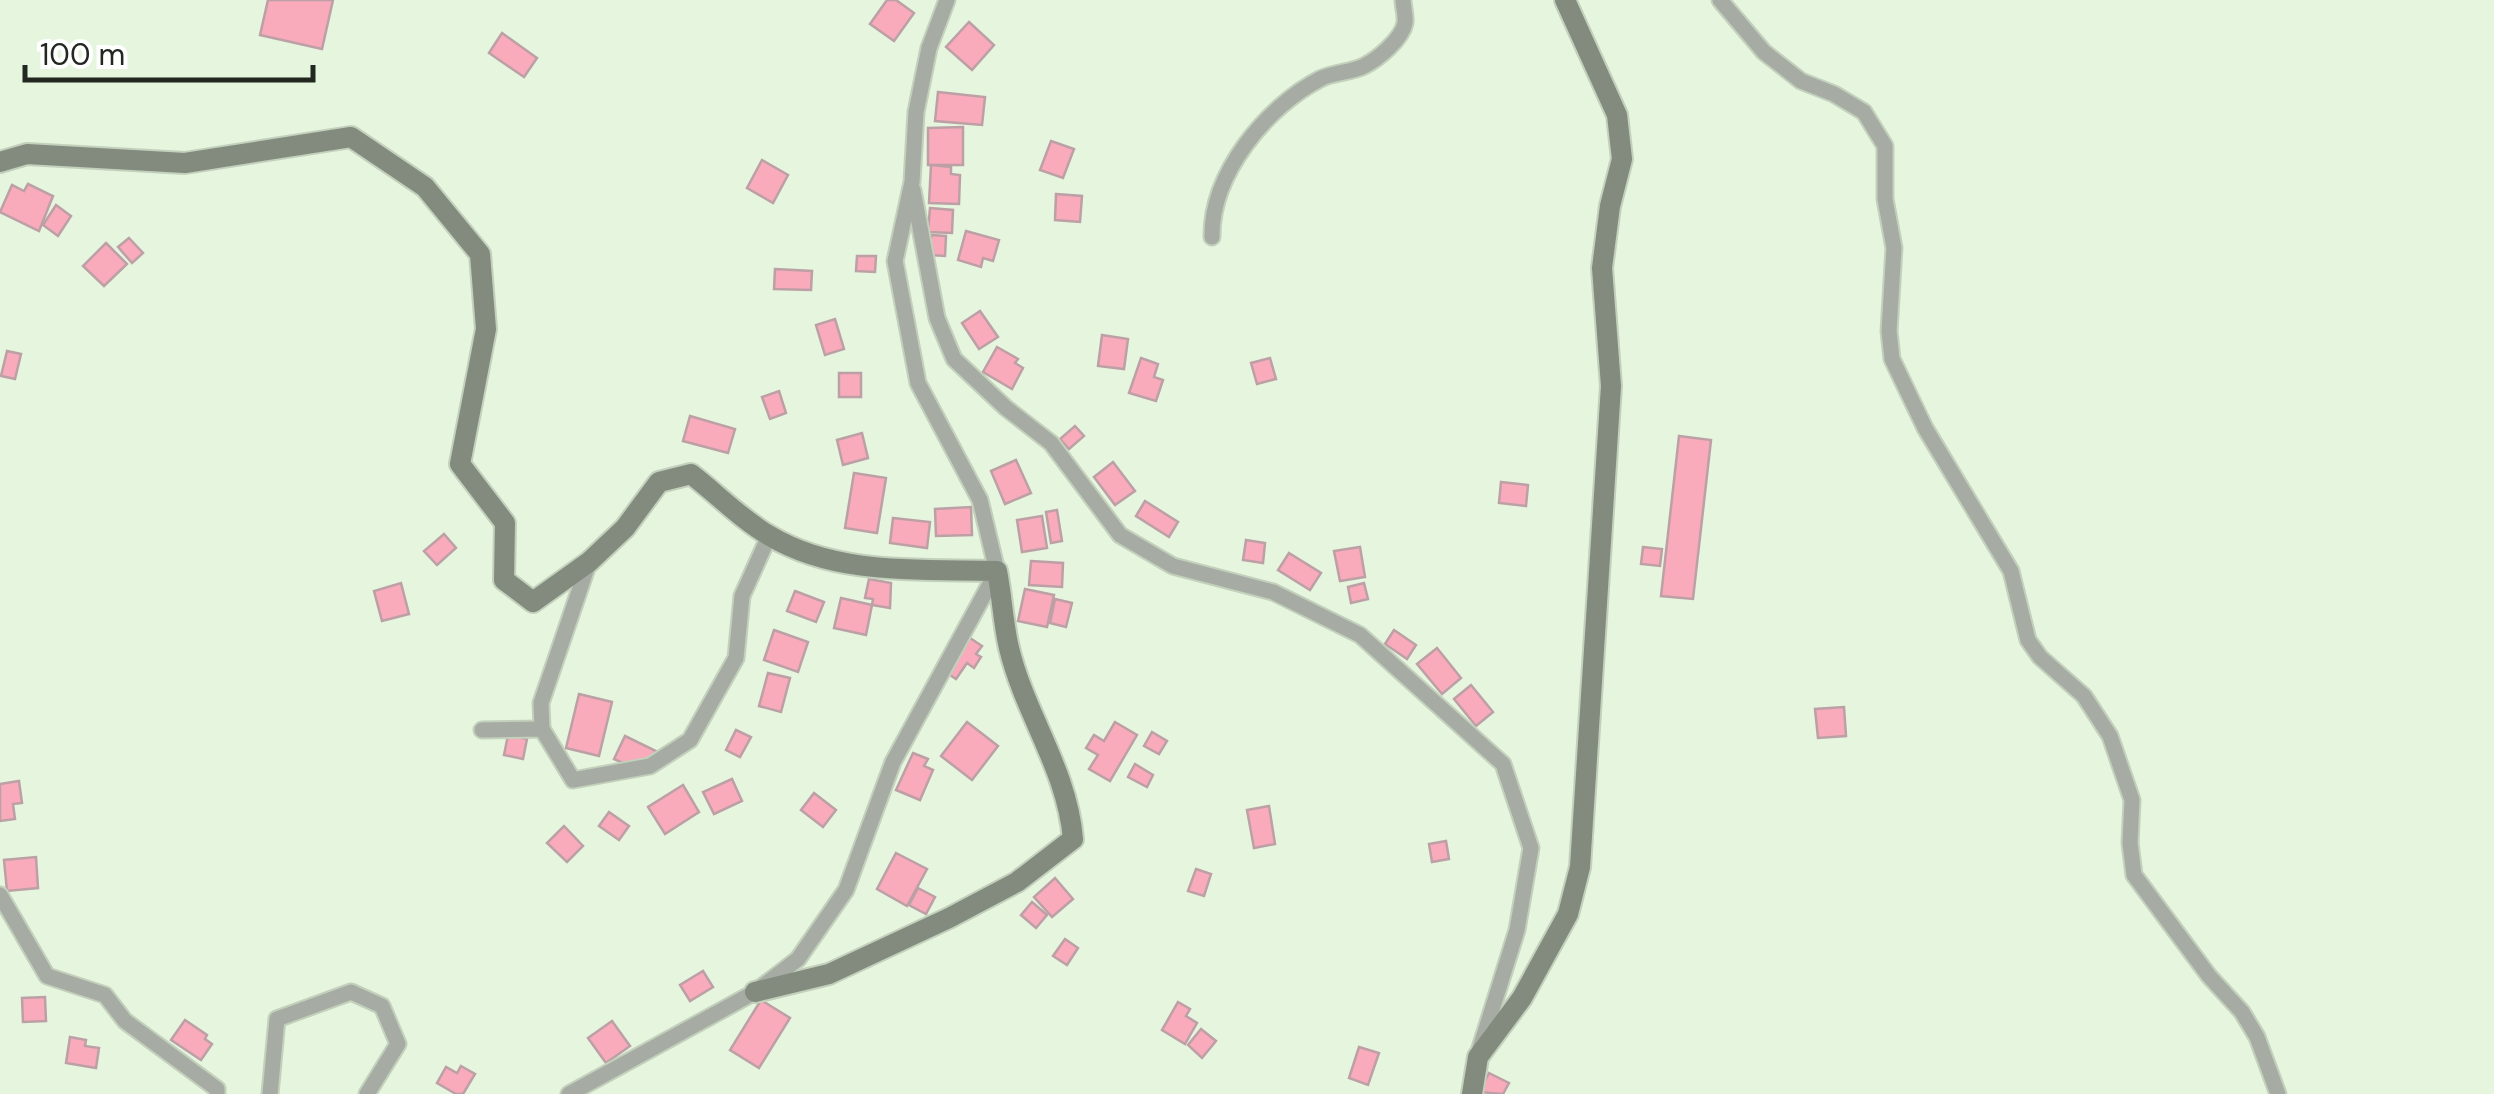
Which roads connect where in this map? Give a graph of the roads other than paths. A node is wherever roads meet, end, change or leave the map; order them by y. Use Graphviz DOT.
graph roads {
  1 [pos="947,0"];
  2 [pos="1402,0"];
  3 [pos="1565,0"];
  4 [pos="1720,0"];
  5 [pos="0,162"];
  6 [pos="912,182"];
  7 [pos="1212,237"];
  8 [pos="769,536"];
  9 [pos="589,562"];
  10 [pos="997,571"];
  11 [pos="542,729"];
  12 [pos="482,730"];
  13 [pos="0,895"];
  14 [pos="755,992"];
  15 [pos="1478,1056"];
  16 [pos="217,1094"];
  17 [pos="270,1094"];
  18 [pos="368,1094"];
  19 [pos="570,1094"];
  20 [pos="1472,1094"];
  21 [pos="2278,1094"];
  1 -- 6 [label="street"];
  2 -- 7 [label="street"];
  3 -- 15 [label="street"];
  4 -- 21 [label="street"];
  5 -- 9 [label="street"];
  6 -- 10 [label="street"];
  6 -- 15 [label="street"];
  8 -- 9 [label="street"];
  8 -- 10 [label="street"];
  8 -- 11 [label="street"];
  9 -- 11 [label="street"];
  10 -- 14 [label="street"];
  10 -- 14 [label="street"];
  11 -- 12 [label="street"];
  13 -- 16 [label="street"];
  14 -- 19 [label="street"];
  15 -- 20 [label="street"];
  17 -- 18 [label="street"];
}
